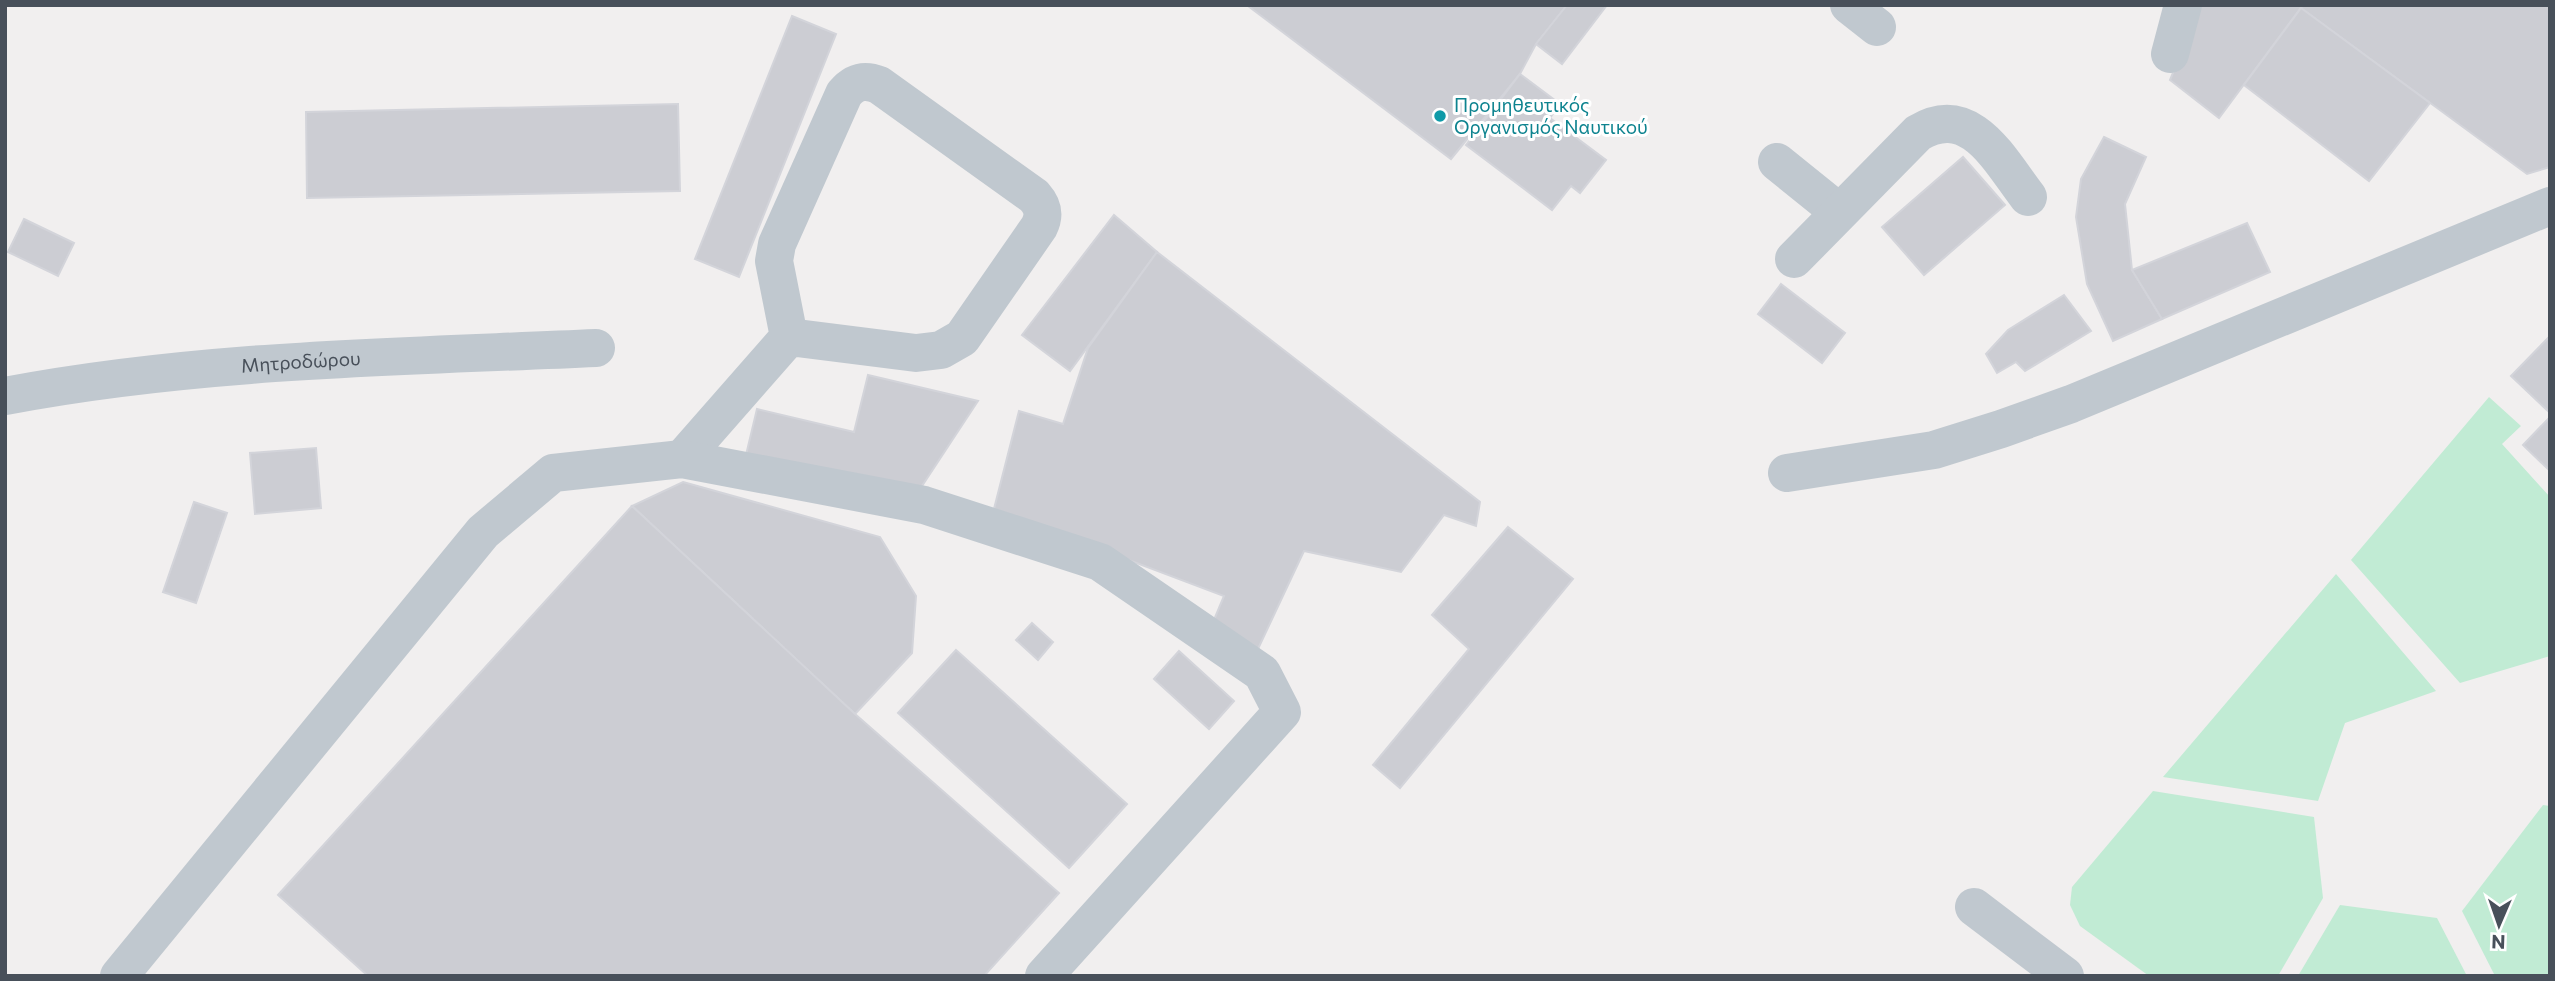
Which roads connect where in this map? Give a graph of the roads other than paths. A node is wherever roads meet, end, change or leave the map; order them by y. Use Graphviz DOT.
graph roads {
  1 [pos="2183,5"];
  2 [pos="2169,54"];
  3 [pos="1777,162"];
  4 [pos="2028,197"];
  5 [pos="2550,206"];
  6 [pos="1839,212"];
  7 [pos="1794,260"];
  8 [pos="789,337"];
  9 [pos="596,348"];
  10 [pos="5,396"];
  11 [pos="682,459"];
  12 [pos="1787,473"];
  13 [pos="1974,907"];
  14 [pos="119,976"];
  15 [pos="1044,976"];
  16 [pos="2066,976"];
  1 -- 2 [label="street"];
  3 -- 6 [label="street"];
  4 -- 6 [label="street"];
  5 -- 12 [label="street"];
  6 -- 7 [label="street"];
  8 -- 8 [label="street"];
  8 -- 11 [label="street"];
  9 -- 10 [label="street, Μητροδώρου"];
  11 -- 14 [label="street"];
  11 -- 15 [label="street"];
  13 -- 16 [label="street"];
}
